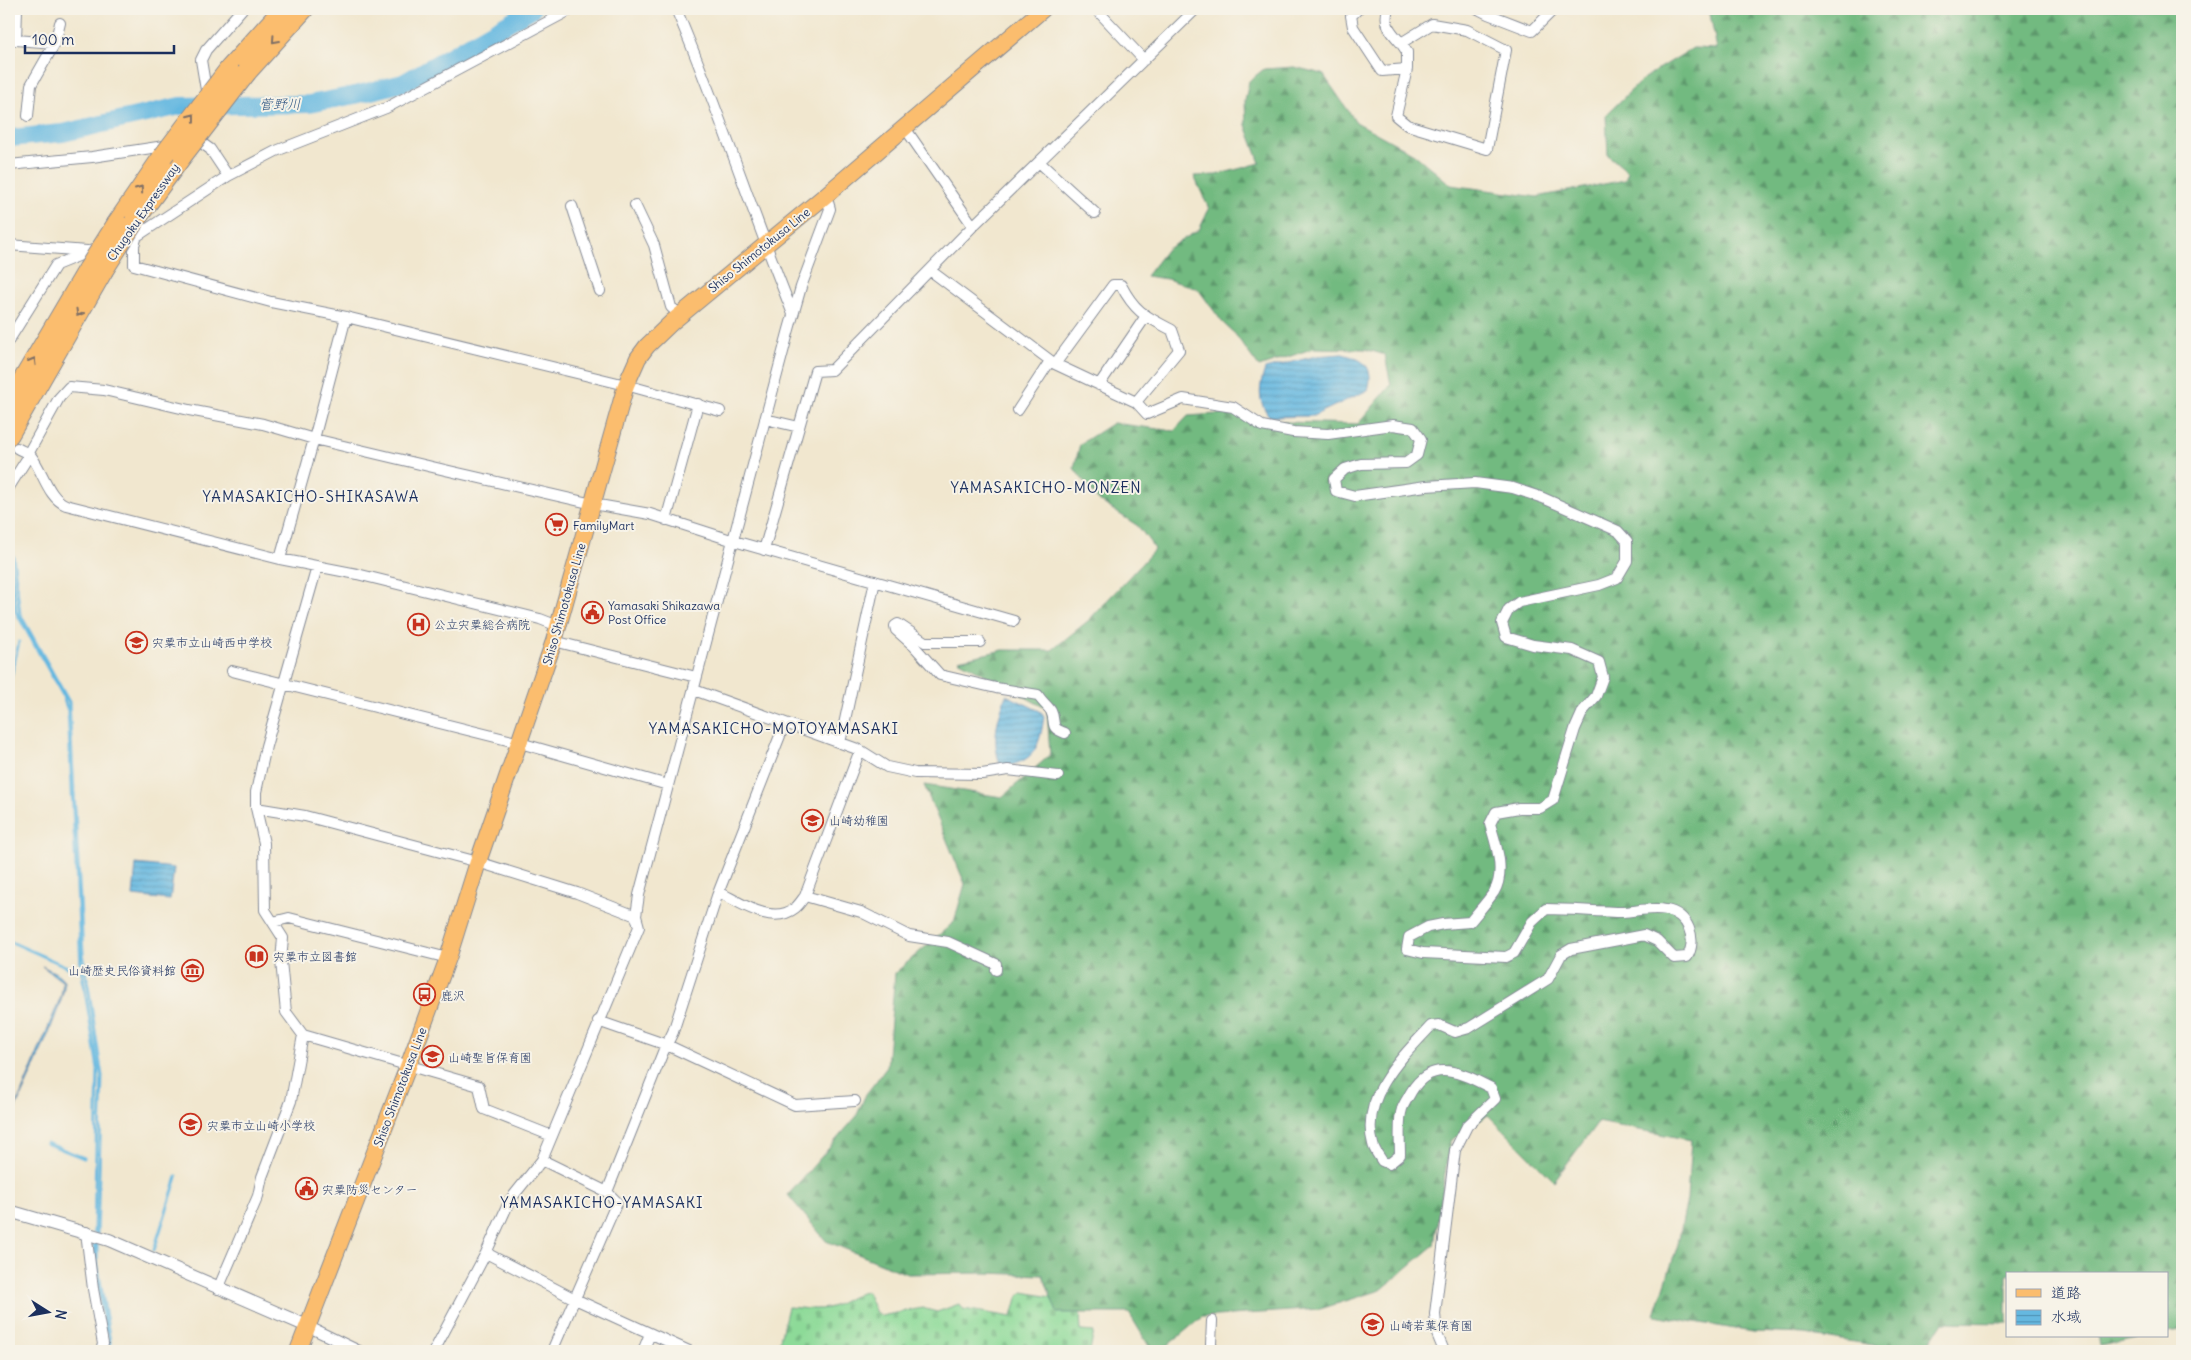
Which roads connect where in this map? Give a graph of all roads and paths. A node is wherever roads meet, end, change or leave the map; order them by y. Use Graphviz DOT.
graph roads {
  1 [pos="17,9"];
  2 [pos="242,9"];
  3 [pos="282,9"];
  4 [pos="304,9"];
  5 [pos="572,9"];
  6 [pos="676,9"];
  7 [pos="1043,9"];
  8 [pos="1096,9"];
  9 [pos="1196,9"];
  10 [pos="1358,9"];
  11 [pos="1388,9"];
  12 [pos="1478,9"];
  13 [pos="1554,9"];
  14 [pos="60,23"];
  15 [pos="55,43"];
  16 [pos="1401,43"];
  17 [pos="1144,60"];
  18 [pos="1407,69"];
  19 [pos="238,70"];
  20 [pos="206,90"];
  21 [pos="28,116"];
  22 [pos="905,128"];
  23 [pos="1039,162"];
  24 [pos="9,165"];
  25 [pos="228,176"];
  26 [pos="826,195"];
  27 [pos="635,205"];
  28 [pos="572,206"];
  29 [pos="1096,213"];
  30 [pos="973,226"];
  31 [pos="130,227"];
  32 [pos="9,245"];
  33 [pos="765,245"];
  34 [pos="93,264"];
  35 [pos="931,271"];
  36 [pos="600,290"];
  37 [pos="793,314"];
  38 [pos="680,315"];
  39 [pos="1146,316"];
  40 [pos="346,317"];
  41 [pos="9,340"];
  42 [pos="1053,362"];
  43 [pos="626,385"];
  44 [pos="1099,385"];
  45 [pos="1136,402"];
  46 [pos="9,403"];
  47 [pos="698,404"];
  48 [pos="1018,410"];
  49 [pos="720,411"];
  50 [pos="765,419"];
  51 [pos="799,427"];
  52 [pos="314,439"];
  53 [pos="13,442"];
  54 [pos="29,454"];
  55 [pos="9,488"];
  56 [pos="593,504"];
  57 [pos="666,520"];
  58 [pos="734,542"];
  59 [pos="764,550"];
  60 [pos="280,559"];
  61 [pos="317,567"];
  62 [pos="875,581"];
  63 [pos="1014,621"];
  64 [pos="556,633"];
  65 [pos="980,642"];
  66 [pos="232,671"];
  67 [pos="696,677"];
  68 [pos="284,683"];
  69 [pos="694,690"];
  70 [pos="785,723"];
  71 [pos="1065,733"];
  72 [pos="520,743"];
  73 [pos="840,743"];
  74 [pos="860,750"];
  75 [pos="1058,776"];
  76 [pos="668,785"];
  77 [pos="256,808"];
  78 [pos="478,862"];
  79 [pos="719,892"];
  80 [pos="806,896"];
  81 [pos="636,916"];
  82 [pos="274,922"];
  83 [pos="448,958"];
  84 [pos="996,970"];
  85 [pos="598,1021"];
  86 [pos="304,1035"];
  87 [pos="667,1046"];
  88 [pos="409,1064"];
  89 [pos="855,1101"];
  90 [pos="552,1136"];
  91 [pos="542,1160"];
  92 [pos="607,1192"];
  93 [pos="9,1211"];
  94 [pos="86,1232"];
  95 [pos="486,1253"];
  96 [pos="218,1288"];
  97 [pos="575,1300"];
  98 [pos="1212,1320"];
  99 [pos="307,1326"];
  100 [pos="650,1334"];
  101 [pos="101,1351"];
  102 [pos="298,1351"];
  103 [pos="359,1351"];
  104 [pos="434,1351"];
  105 [pos="552,1351"];
  106 [pos="643,1351"];
  107 [pos="689,1351"];
  108 [pos="1213,1351"];
  109 [pos="1444,1351"];
  1 -- 15 [label="street"];
  2 -- 20 [label="street"];
  3 -- 19 [label="highway, Chugoku Expressway"];
  4 -- 19 [label="highway, Chugoku Expressway, one-way"];
  5 -- 25 [label="street"];
  6 -- 33 [label="street"];
  7 -- 22 [label="main road, Shiso Shimotokusa Line"];
  8 -- 17 [label="street"];
  9 -- 17 [label="street"];
  10 -- 18 [label="street"];
  11 -- 16 [label="street"];
  12 -- 13 [label="street"];
  14 -- 15 [label="street"];
  15 -- 21 [label="street"];
  16 -- 18 [label="street"];
  16 -- 18 [label="street"];
  17 -- 23 [label="street"];
  19 -- 31 [label="highway, Chugoku Expressway, bridge"];
  31 -- 19 [label="highway, Chugoku Expressway, one-way, bridge"];
  22 -- 26 [label="main road, Shiso Shimotokusa Line"];
  22 -- 30 [label="street"];
  23 -- 29 [label="street"];
  23 -- 30 [label="street"];
  24 -- 25 [label="street"];
  25 -- 31 [label="street"];
  26 -- 33 [label="main road, Shiso Shimotokusa Line"];
  26 -- 37 [label="street"];
  27 -- 38 [label="street"];
  28 -- 36 [label="street"];
  30 -- 35 [label="street"];
  31 -- 34 [label="highway, Chugoku Expressway, bridge"];
  31 -- 40 [label="street"];
  32 -- 34 [label="street"];
  33 -- 37 [label="street"];
  33 -- 38 [label="main road, Shiso Shimotokusa Line"];
  34 -- 41 [label="street"];
  46 -- 34 [label="highway, Chugoku Expressway, one-way"];
  34 -- 53 [label="highway, Chugoku Expressway, one-way"];
  35 -- 42 [label="street"];
  35 -- 51 [label="street"];
  37 -- 50 [label="street"];
  38 -- 43 [label="main road, Shiso Shimotokusa Line"];
  39 -- 42 [label="street"];
  39 -- 44 [label="street"];
  39 -- 45 [label="street"];
  40 -- 43 [label="street"];
  40 -- 52 [label="street"];
  42 -- 44 [label="street"];
  42 -- 48 [label="street"];
  43 -- 47 [label="street"];
  43 -- 56 [label="main road, Shiso Shimotokusa Line"];
  44 -- 45 [label="street"];
  45 -- 109 [label="street"];
  47 -- 49 [label="street"];
  47 -- 57 [label="street"];
  50 -- 51 [label="street"];
  50 -- 58 [label="street"];
  51 -- 59 [label="street"];
  52 -- 54 [label="street"];
  52 -- 56 [label="street"];
  52 -- 60 [label="street"];
  53 -- 54 [label="street"];
  54 -- 55 [label="street"];
  54 -- 60 [label="street"];
  56 -- 57 [label="street"];
  56 -- 64 [label="main road, Shiso Shimotokusa Line"];
  57 -- 58 [label="street"];
  58 -- 59 [label="street"];
  58 -- 67 [label="street"];
  59 -- 62 [label="street"];
  60 -- 61 [label="street"];
  61 -- 64 [label="street"];
  61 -- 68 [label="street"];
  62 -- 63 [label="street"];
  62 -- 73 [label="street"];
  64 -- 67 [label="street"];
  64 -- 72 [label="main road, Shiso Shimotokusa Line"];
  65 -- 71 [label="street"];
  66 -- 68 [label="street"];
  67 -- 69 [label="street"];
  68 -- 72 [label="street"];
  68 -- 77 [label="street"];
  69 -- 70 [label="street"];
  69 -- 76 [label="street"];
  70 -- 73 [label="street"];
  70 -- 79 [label="street"];
  72 -- 76 [label="street"];
  72 -- 78 [label="main road, Shiso Shimotokusa Line"];
  73 -- 74 [label="street"];
  74 -- 75 [label="street"];
  74 -- 80 [label="street"];
  76 -- 81 [label="street"];
  77 -- 78 [label="street"];
  77 -- 82 [label="street"];
  78 -- 81 [label="street"];
  78 -- 83 [label="main road, Shiso Shimotokusa Line"];
  79 -- 80 [label="street"];
  79 -- 87 [label="street"];
  80 -- 84 [label="street"];
  81 -- 85 [label="street"];
  82 -- 83 [label="street"];
  82 -- 86 [label="street"];
  83 -- 88 [label="main road, Shiso Shimotokusa Line"];
  85 -- 87 [label="street"];
  85 -- 90 [label="street"];
  86 -- 88 [label="street"];
  86 -- 96 [label="street"];
  87 -- 89 [label="street"];
  87 -- 92 [label="street"];
  88 -- 90 [label="street"];
  88 -- 99 [label="main road, Shiso Shimotokusa Line"];
  90 -- 91 [label="street"];
  91 -- 92 [label="street"];
  91 -- 95 [label="street"];
  92 -- 97 [label="street"];
  93 -- 94 [label="street"];
  94 -- 96 [label="street"];
  94 -- 101 [label="street"];
  95 -- 97 [label="street"];
  95 -- 104 [label="street"];
  96 -- 99 [label="street"];
  97 -- 100 [label="street"];
  97 -- 105 [label="street"];
  98 -- 108 [label="street"];
  99 -- 102 [label="main road, Shiso Shimotokusa Line"];
  99 -- 103 [label="street"];
  100 -- 106 [label="street"];
  100 -- 107 [label="street"];
}
